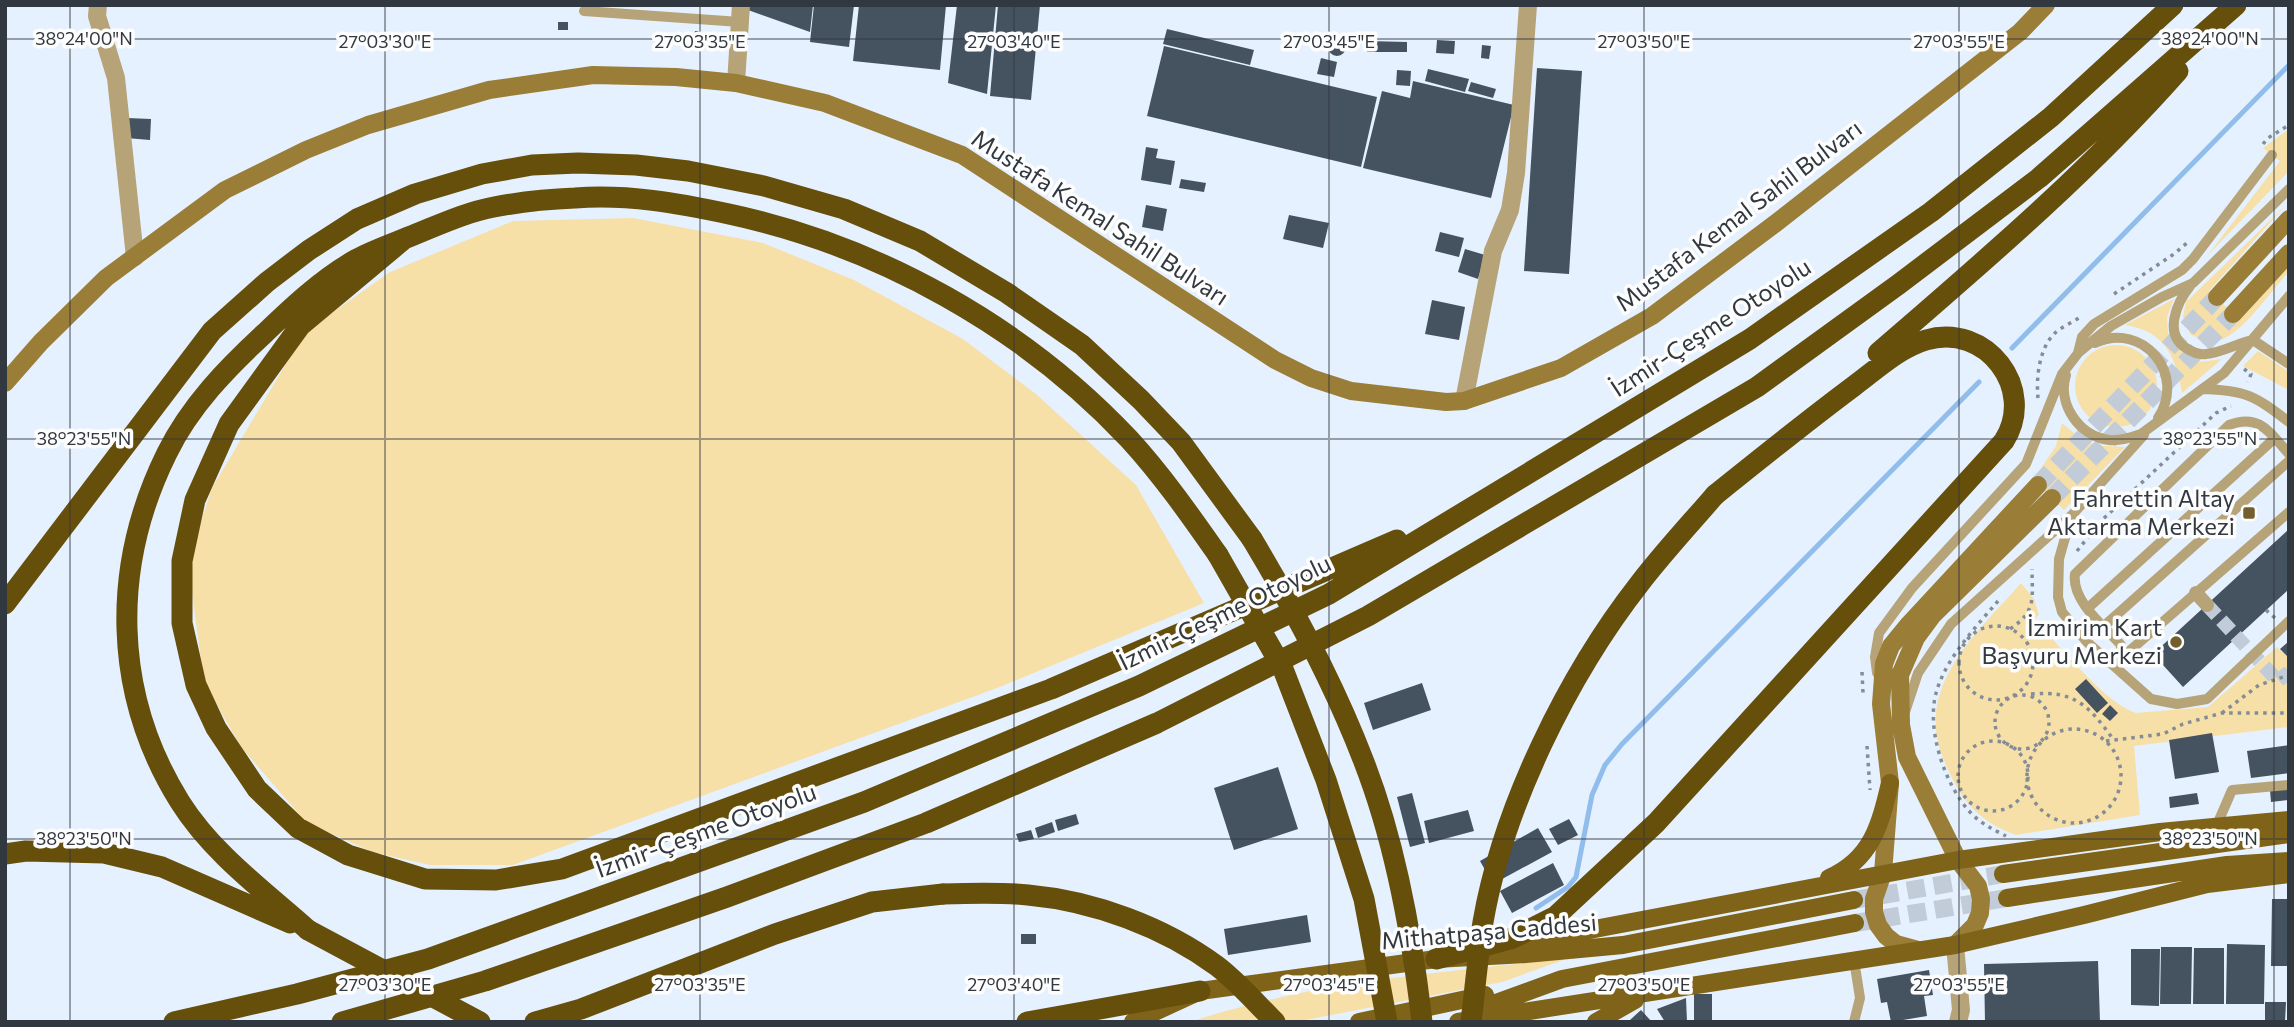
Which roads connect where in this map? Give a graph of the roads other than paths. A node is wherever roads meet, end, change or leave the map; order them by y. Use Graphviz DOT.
graph roads {
  1 [pos="98,5"];
  2 [pos="1528,5"];
  3 [pos="2046,5"];
  4 [pos="2173,5"];
  5 [pos="2234,8"];
  6 [pos="584,11"];
  7 [pos="740,13"];
  8 [pos="736,83"];
  9 [pos="2272,155"];
  10 [pos="2289,189"];
  11 [pos="2289,219"];
  12 [pos="403,240"];
  13 [pos="2289,253"];
  14 [pos="135,257"];
  15 [pos="2193,283"];
  16 [pos="2289,296"];
  17 [pos="2217,297"];
  18 [pos="2234,314"];
  19 [pos="2253,340"];
  20 [pos="2079,352"];
  21 [pos="2289,364"];
  22 [pos="5,383"];
  23 [pos="2202,389"];
  24 [pos="1464,401"];
  25 [pos="2289,422"];
  26 [pos="2154,424"];
  27 [pos="2275,438"];
  28 [pos="2289,454"];
  29 [pos="2289,461"];
  30 [pos="2038,485"];
  31 [pos="1716,495"];
  32 [pos="2052,498"];
  33 [pos="1470,509"];
  34 [pos="2289,512"];
  35 [pos="2072,515"];
  36 [pos="2196,593"];
  37 [pos="5,604"];
  38 [pos="2207,605"];
  39 [pos="2088,608"];
  40 [pos="2289,621"];
  41 [pos="2104,626"];
  42 [pos="2117,662"];
  43 [pos="1881,704"];
  44 [pos="1900,726"];
  45 [pos="1890,783"];
  46 [pos="2289,785"];
  47 [pos="2289,820"];
  48 [pos="2215,828"];
  49 [pos="2289,834"];
  50 [pos="5,855"];
  51 [pos="1958,860"];
  52 [pos="2289,861"];
  53 [pos="1883,873"];
  54 [pos="2003,874"];
  55 [pos="2289,874"];
  56 [pos="1800,890"];
  57 [pos="2007,898"];
  58 [pos="1854,900"];
  59 [pos="1855,923"];
  60 [pos="308,930"];
  61 [pos="1955,945"];
  62 [pos="1918,950"];
  63 [pos="1436,960"];
  64 [pos="1854,960"];
  65 [pos="1562,979"];
  66 [pos="1200,991"];
  67 [pos="1647,994"];
  68 [pos="174,1022"];
  69 [pos="342,1022"];
  70 [pos="480,1022"];
  71 [pos="535,1022"];
  72 [pos="1027,1022"];
  73 [pos="1133,1022"];
  74 [pos="1275,1022"];
  75 [pos="1359,1022"];
  76 [pos="1387,1022"];
  77 [pos="1422,1022"];
  78 [pos="1447,1022"];
  79 [pos="1458,1022"];
  80 [pos="1471,1022"];
  81 [pos="1596,1022"];
  82 [pos="1854,1022"];
  83 [pos="1958,1022"];
  1 -- 14 [label="street"];
  2 -- 24 [label="street"];
  3 -- 24 [label="main road, Mustafa Kemal Sahil Bulvarı"];
  4 -- 33 [label="highway, İzmir-Çeşme Otoyolu"];
  5 -- 31 [label="highway"];
  5 -- 69 [label="highway"];
  6 -- 7 [label="lane"];
  7 -- 8 [label="street"];
  8 -- 14 [label="main road, Mustafa Kemal Sahil Bulvarı"];
  8 -- 24 [label="main road, Mustafa Kemal Sahil Bulvarı"];
  9 -- 20 [label="lane"];
  10 -- 15 [label="lane"];
  11 -- 17 [label="main road"];
  12 -- 33 [label="highway"];
  12 -- 60 [label="highway"];
  12 -- 76 [label="highway, bridge"];
  13 -- 18 [label="main road"];
  14 -- 22 [label="main road, Mustafa Kemal Sahil Bulvarı"];
  15 -- 19 [label="lane"];
  15 -- 20 [label="lane"];
  16 -- 19 [label="lane"];
  19 -- 21 [label="lane"];
  19 -- 23 [label="lane"];
  20 -- 26 [label="lane"];
  20 -- 26 [label="lane"];
  20 -- 43 [label="lane"];
  23 -- 25 [label="lane"];
  23 -- 26 [label="lane"];
  26 -- 35 [label="lane"];
  27 -- 28 [label="lane"];
  27 -- 39 [label="lane"];
  27 -- 39 [label="lane"];
  29 -- 41 [label="lane"];
  30 -- 43 [label="main road"];
  31 -- 63 [label="highway"];
  31 -- 80 [label="highway, bridge"];
  32 -- 44 [label="main road"];
  33 -- 68 [label="highway, İzmir-Çeşme Otoyolu"];
  34 -- 36 [label="lane"];
  35 -- 42 [label="lane"];
  35 -- 44 [label="lane"];
  36 -- 38 [label="street"];
  36 -- 42 [label="lane"];
  37 -- 77 [label="highway, bridge"];
  39 -- 41 [label="lane"];
  40 -- 42 [label="lane"];
  41 -- 42 [label="lane"];
  43 -- 45 [label="main road"];
  44 -- 51 [label="main road"];
  45 -- 53 [label="main road"];
  45 -- 56 [label="main road"];
  46 -- 48 [label="lane"];
  47 -- 48 [label="main road"];
  48 -- 51 [label="main road"];
  49 -- 54 [label="main road"];
  50 -- 60 [label="highway"];
  51 -- 53 [label="main road"];
  51 -- 61 [label="main road"];
  52 -- 57 [label="main road"];
  53 -- 56 [label="main road"];
  53 -- 62 [label="main road"];
  55 -- 61 [label="main road"];
  56 -- 63 [label="main road"];
  58 -- 63 [label="main road, Mithatpaşa Caddesi"];
  59 -- 65 [label="main road, Mithatpaşa Caddesi"];
  60 -- 70 [label="highway, bridge"];
  61 -- 62 [label="main road"];
  61 -- 83 [label="street"];
  62 -- 64 [label="main road"];
  63 -- 66 [label="main road, Mithatpaşa Caddesi"];
  64 -- 67 [label="main road"];
  64 -- 82 [label="lane"];
  65 -- 75 [label="main road"];
  65 -- 78 [label="main road, Mithatpaşa Caddesi"];
  66 -- 72 [label="highway"];
  66 -- 73 [label="main road, Mithatpaşa Caddesi"];
  67 -- 79 [label="main road"];
  67 -- 81 [label="main road"];
  71 -- 74 [label="highway, bridge"];
}
